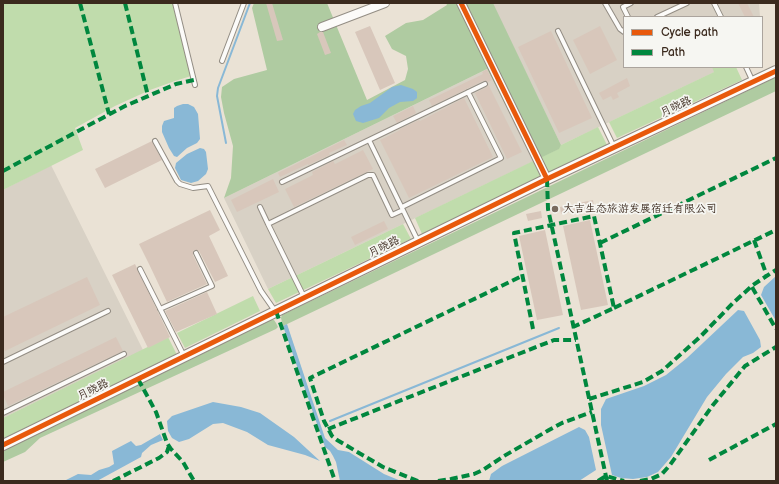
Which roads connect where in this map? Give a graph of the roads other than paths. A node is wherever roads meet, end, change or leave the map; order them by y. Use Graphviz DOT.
graph roads {
  1 [pos="175,3"];
  2 [pos="244,3"];
  3 [pos="385,3"];
  4 [pos="461,3"];
  5 [pos="605,3"];
  6 [pos="631,3"];
  7 [pos="686,3"];
  8 [pos="714,3"];
  9 [pos="628,16"];
  10 [pos="659,16"];
  11 [pos="720,16"];
  12 [pos="322,27"];
  13 [pos="558,31"];
  14 [pos="623,31"];
  15 [pos="222,61"];
  16 [pos="746,68"];
  17 [pos="776,71"];
  18 [pos="753,82"];
  19 [pos="485,84"];
  20 [pos="195,85"];
  21 [pos="468,92"];
  22 [pos="369,140"];
  23 [pos="155,141"];
  24 [pos="614,147"];
  25 [pos="547,179"];
  26 [pos="282,182"];
  27 [pos="260,207"];
  28 [pos="402,208"];
  29 [pos="268,224"];
  30 [pos="419,241"];
  31 [pos="196,253"];
  32 [pos="140,269"];
  33 [pos="304,297"];
  34 [pos="160,309"];
  35 [pos="108,311"];
  36 [pos="276,311"];
  37 [pos="124,354"];
  38 [pos="184,356"];
  39 [pos="3,362"];
  40 [pos="3,412"];
  41 [pos="3,445"];
  1 -- 20 [label="lane"];
  2 -- 15 [label="lane"];
  3 -- 12 [label="street"];
  4 -- 25 [label="street"];
  5 -- 14 [label="lane"];
  6 -- 9 [label="lane"];
  7 -- 10 [label="lane"];
  8 -- 11 [label="lane"];
  13 -- 24 [label="lane"];
  16 -- 18 [label="lane"];
  17 -- 18 [label="street, 月晓路"];
  18 -- 24 [label="street, 月晓路"];
  19 -- 21 [label="lane"];
  21 -- 22 [label="lane"];
  21 -- 28 [label="lane"];
  22 -- 26 [label="lane"];
  22 -- 28 [label="lane"];
  23 -- 36 [label="lane"];
  24 -- 25 [label="street, 月晓路"];
  25 -- 30 [label="street, 月晓路"];
  27 -- 29 [label="lane"];
  28 -- 29 [label="lane"];
  28 -- 30 [label="lane"];
  29 -- 33 [label="lane"];
  30 -- 33 [label="street, 月晓路"];
  31 -- 34 [label="lane"];
  32 -- 34 [label="lane"];
  33 -- 36 [label="street, 月晓路"];
  34 -- 38 [label="lane"];
  35 -- 39 [label="lane"];
  36 -- 38 [label="street, 月晓路"];
  37 -- 40 [label="lane"];
  38 -- 41 [label="street, 月晓路"];
}
